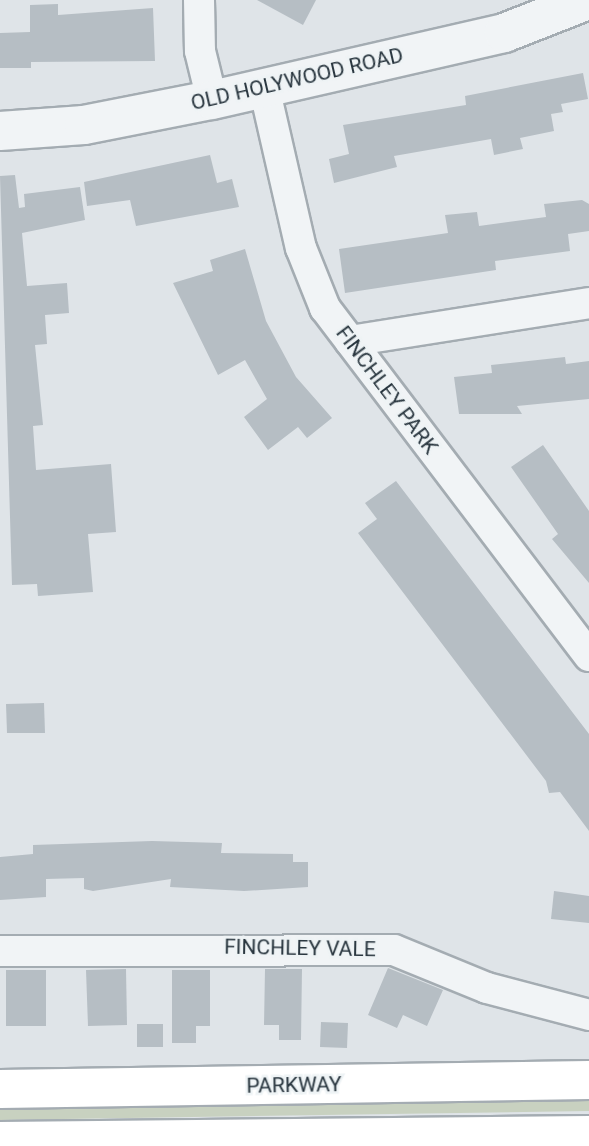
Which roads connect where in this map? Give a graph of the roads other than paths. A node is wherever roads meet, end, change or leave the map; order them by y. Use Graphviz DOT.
graph roads {
  1 [pos="199,0"];
  2 [pos="588,0"];
  3 [pos="264,87"];
  4 [pos="212,100"];
  5 [pos="0,131"];
  6 [pos="589,303"];
  7 [pos="350,341"];
  8 [pos="589,656"];
  9 [pos="0,951"];
  10 [pos="589,1015"];
  11 [pos="589,1080"];
  12 [pos="0,1089"];
  13 [pos="589,1135"];
  14 [pos="0,1141"];
  1 -- 4 [label="street"];
  2 -- 3 [label="street, OLD HOLYWOOD ROAD"];
  3 -- 4 [label="street, OLD HOLYWOOD ROAD"];
  3 -- 7 [label="street, FINCHLEY PARK"];
  4 -- 5 [label="street, OLD HOLYWOOD ROAD"];
  6 -- 7 [label="street"];
  7 -- 8 [label="street, FINCHLEY PARK"];
  9 -- 10 [label="street, FINCHLEY VALE"];
  11 -- 12 [label="highway, PARKWAY"];
  13 -- 14 [label="highway"];
}
